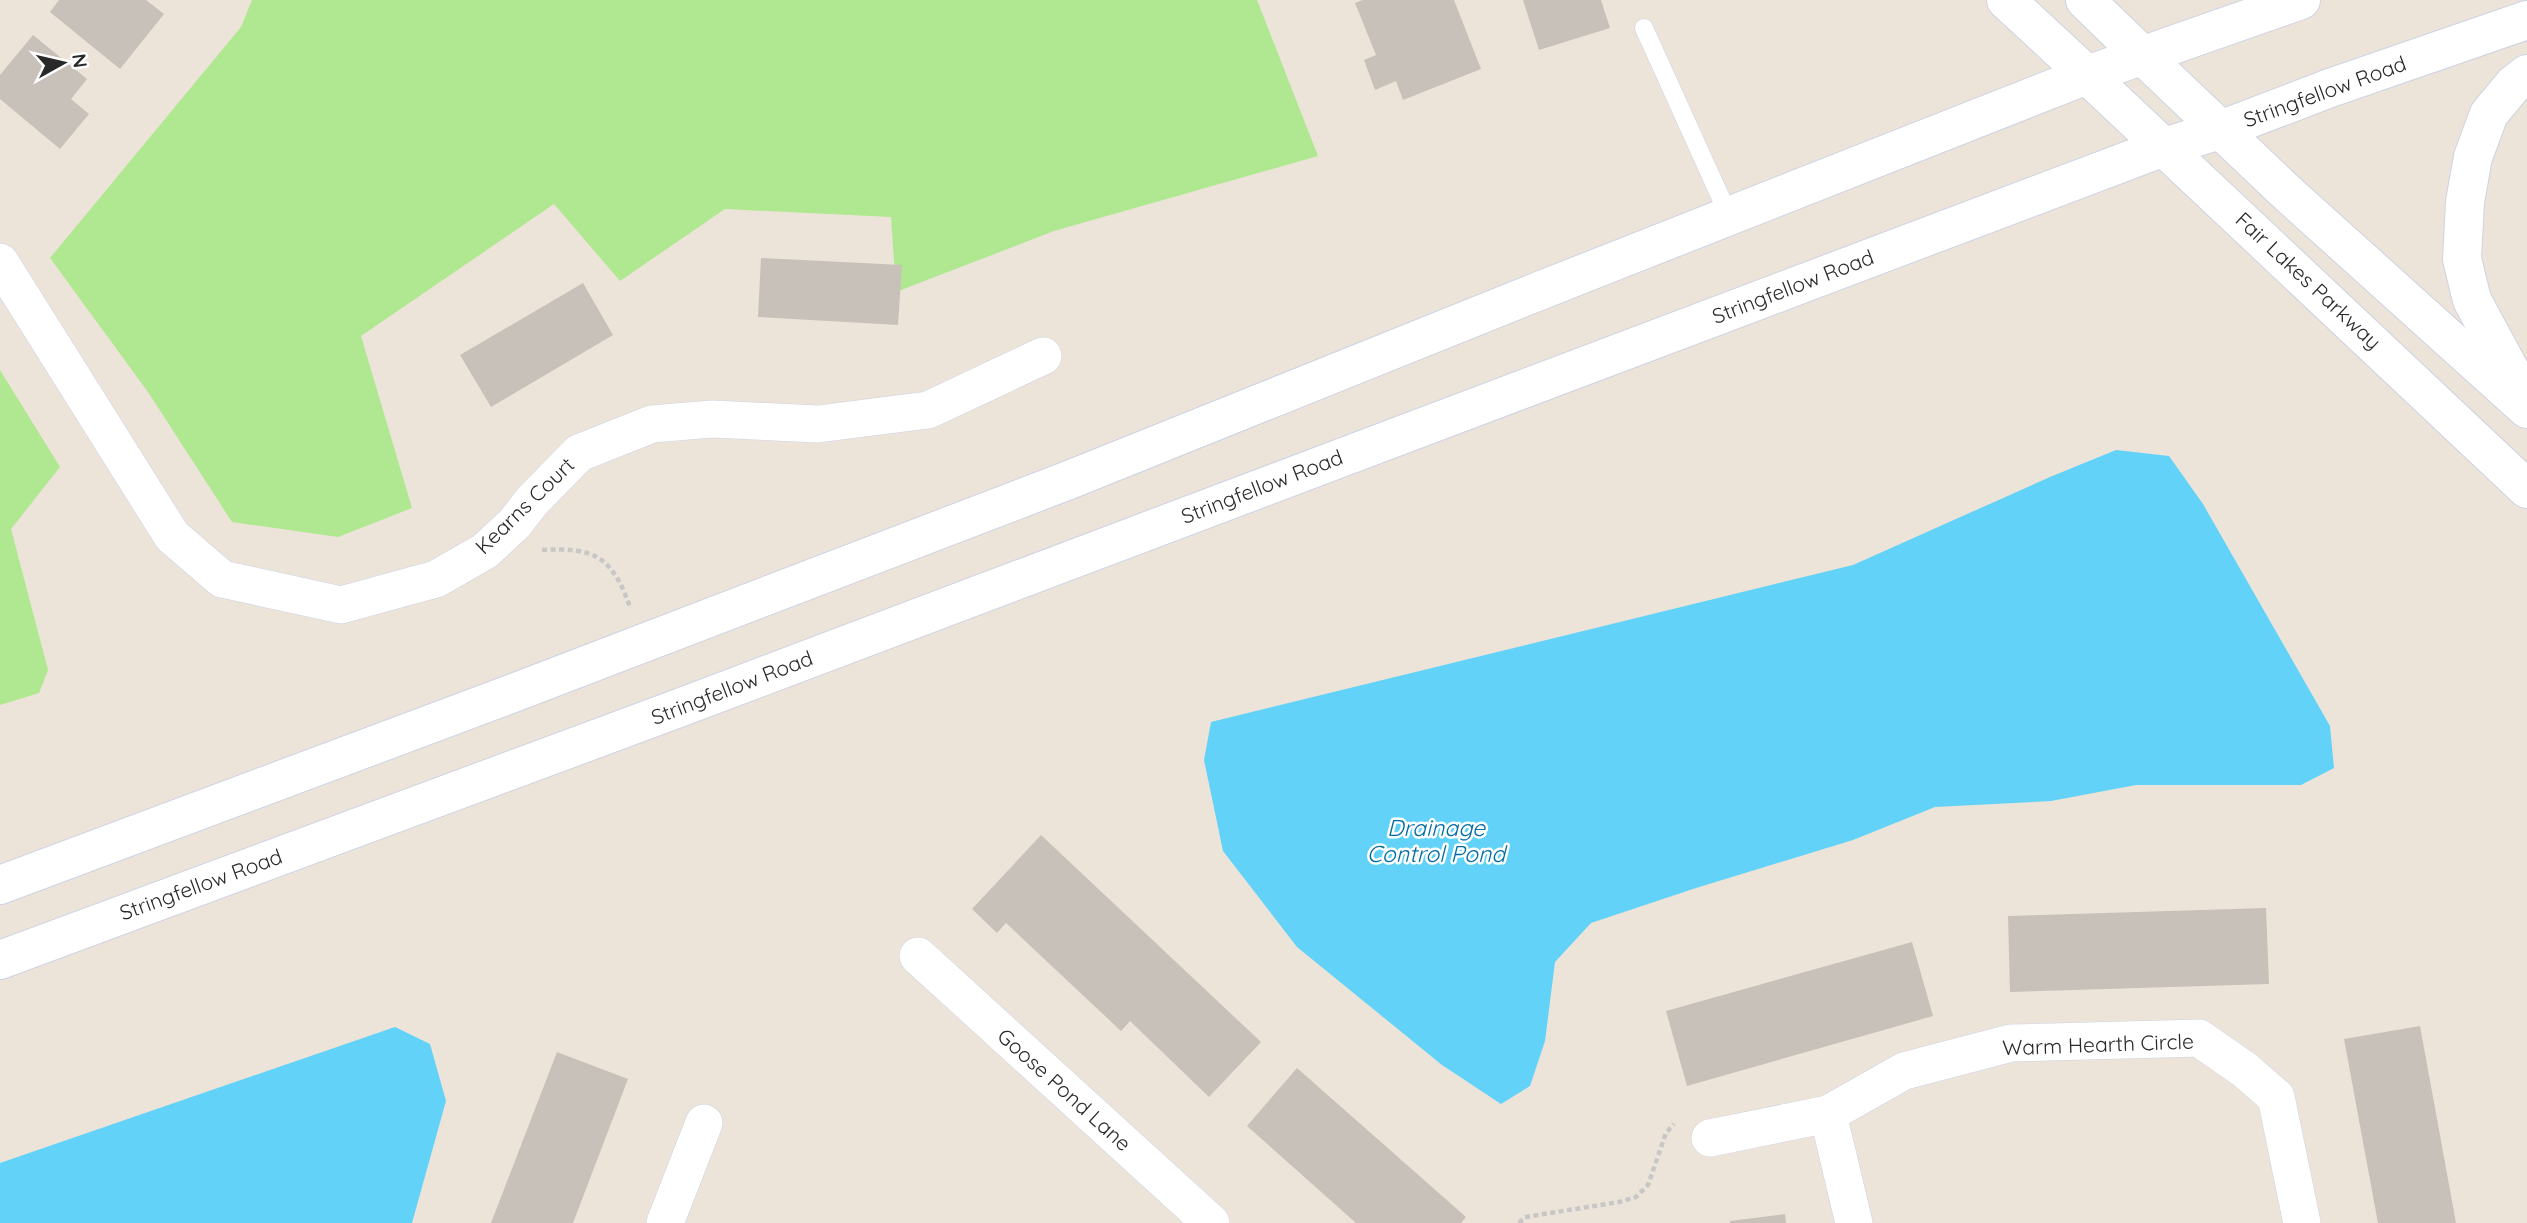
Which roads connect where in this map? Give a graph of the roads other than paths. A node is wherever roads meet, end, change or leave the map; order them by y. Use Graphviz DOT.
graph roads {
  1 [pos="2006,0"];
  2 [pos="2085,0"];
  3 [pos="2301,0"];
  4 [pos="2527,20"];
  5 [pos="1644,28"];
  6 [pos="2143,56"];
  7 [pos="2527,74"];
  8 [pos="2087,75"];
  9 [pos="2220,130"];
  10 [pos="2164,147"];
  11 [pos="1729,216"];
  12 [pos="0,262"];
  13 [pos="1043,356"];
  14 [pos="2527,402"];
  15 [pos="2527,409"];
  16 [pos="2527,489"];
  17 [pos="0,885"];
  18 [pos="918,956"];
  19 [pos="0,960"];
  20 [pos="1828,1114"];
  21 [pos="704,1123"];
  22 [pos="1710,1138"];
  23 [pos="665,1223"];
  24 [pos="1211,1223"];
  25 [pos="1854,1223"];
  26 [pos="2302,1223"];
  1 -- 8 [label="main road, Fair Lakes Parkway"];
  2 -- 6 [label="main road"];
  3 -- 6 [label="main road"];
  4 -- 9 [label="main road, Stringfellow Road"];
  5 -- 11 [label="lane"];
  6 -- 8 [label="main road"];
  6 -- 9 [label="main road"];
  7 -- 14 [label="main road"];
  8 -- 10 [label="main road, Fair Lakes Parkway"];
  8 -- 11 [label="main road"];
  9 -- 10 [label="main road, Stringfellow Road"];
  9 -- 15 [label="main road"];
  10 -- 16 [label="main road, Fair Lakes Parkway"];
  10 -- 19 [label="main road, Stringfellow Road"];
  11 -- 17 [label="main road"];
  12 -- 13 [label="street, Kearns Court"];
  18 -- 24 [label="street, Goose Pond Lane"];
  20 -- 22 [label="street, Warm Hearth Circle"];
  20 -- 25 [label="street"];
  20 -- 26 [label="street, Warm Hearth Circle"];
  21 -- 23 [label="street"];
}
